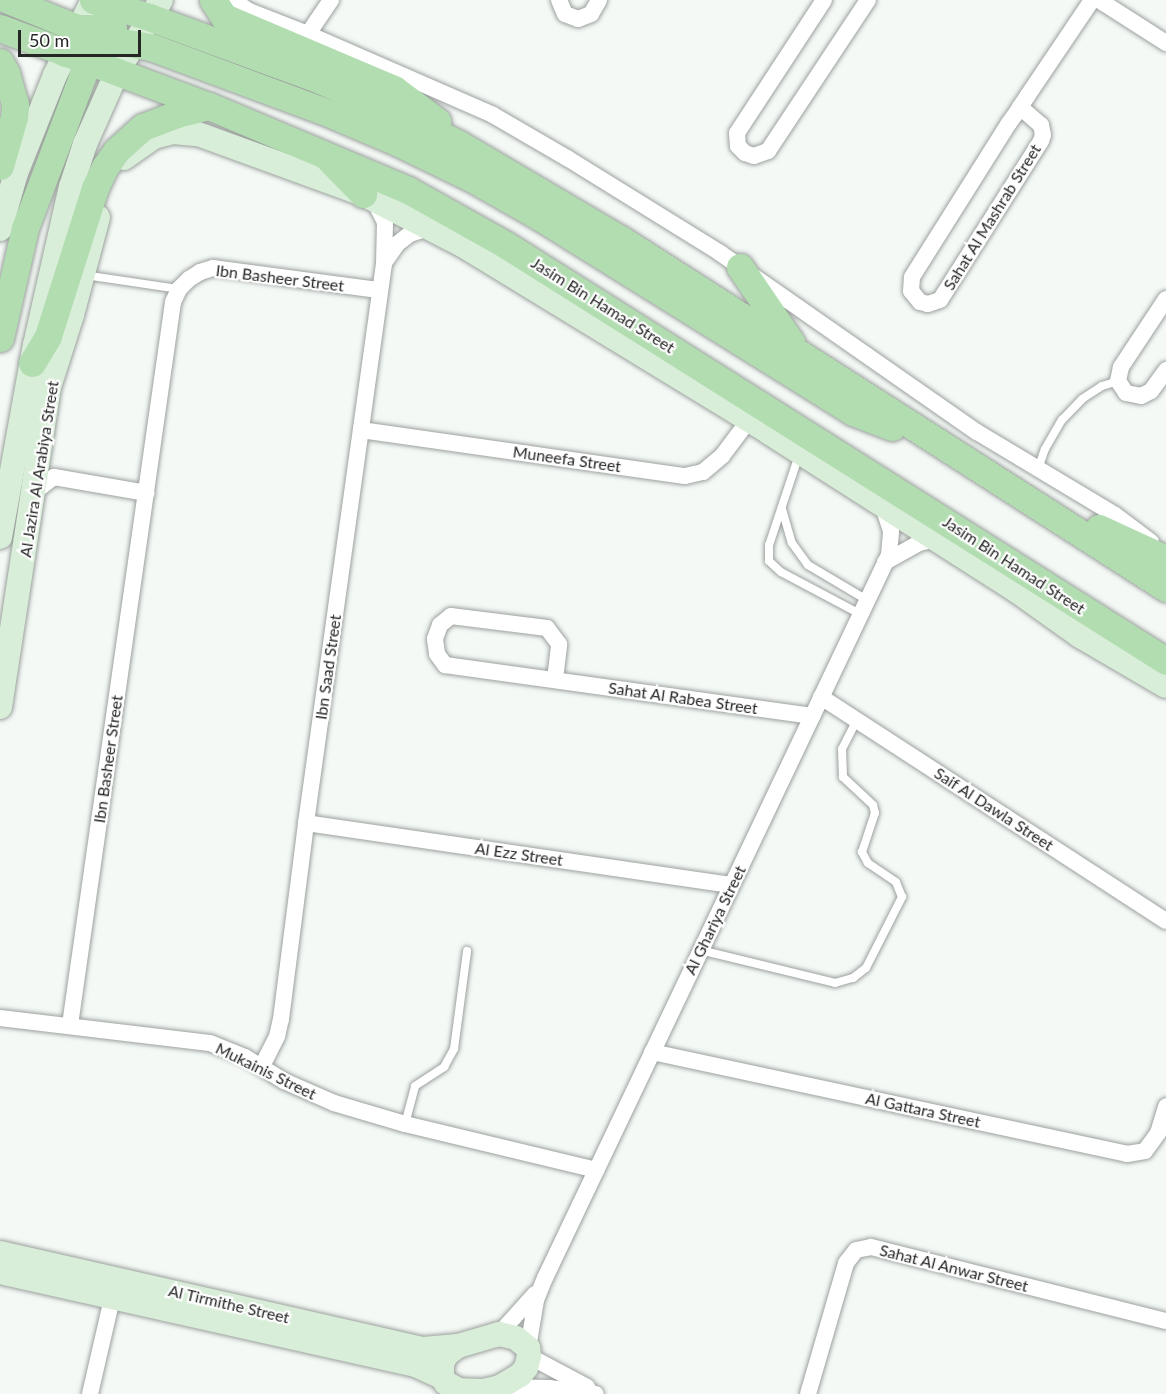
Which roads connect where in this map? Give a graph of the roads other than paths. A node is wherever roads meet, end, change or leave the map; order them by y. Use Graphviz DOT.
graph roads {
  1 [pos="9,0"];
  2 [pos="93,0"];
  3 [pos="213,0"];
  4 [pos="233,0"];
  5 [pos="331,0"];
  6 [pos="559,0"];
  7 [pos="599,0"];
  8 [pos="824,0"];
  9 [pos="868,0"];
  10 [pos="1092,0"];
  11 [pos="1099,0"];
  12 [pos="155,9"];
  13 [pos="0,28"];
  14 [pos="102,34"];
  15 [pos="308,34"];
  16 [pos="1166,44"];
  17 [pos="0,62"];
  18 [pos="117,72"];
  19 [pos="209,106"];
  20 [pos="1020,107"];
  21 [pos="144,142"];
  22 [pos="459,144"];
  23 [pos="324,153"];
  24 [pos="0,166"];
  25 [pos="369,198"];
  26 [pos="429,228"];
  27 [pos="0,229"];
  28 [pos="384,264"];
  29 [pos="740,267"];
  30 [pos="83,275"];
  31 [pos="179,290"];
  32 [pos="378,290"];
  33 [pos="1166,299"];
  34 [pos="0,338"];
  35 [pos="800,355"];
  36 [pos="32,363"];
  37 [pos="1166,370"];
  38 [pos="1119,381"];
  39 [pos="749,420"];
  40 [pos="361,430"];
  41 [pos="925,434"];
  42 [pos="809,445"];
  43 [pos="1038,470"];
  44 [pos="833,472"];
  45 [pos="147,493"];
  46 [pos="32,494"];
  47 [pos="782,504"];
  48 [pos="882,504"];
  49 [pos="1052,515"];
  50 [pos="2,526"];
  51 [pos="937,539"];
  52 [pos="1166,553"];
  53 [pos="24,557"];
  54 [pos="1166,559"];
  55 [pos="885,561"];
  56 [pos="820,574"];
  57 [pos="1166,588"];
  58 [pos="812,589"];
  59 [pos="1017,591"];
  60 [pos="864,607"];
  61 [pos="1078,607"];
  62 [pos="1166,661"];
  63 [pos="555,679"];
  64 [pos="1166,686"];
  65 [pos="821,697"];
  66 [pos="0,708"];
  67 [pos="812,716"];
  68 [pos="857,720"];
  69 [pos="306,823"];
  70 [pos="732,885"];
  71 [pos="1166,921"];
  72 [pos="699,950"];
  73 [pos="467,951"];
  74 [pos="0,1018"];
  75 [pos="70,1025"];
  76 [pos="652,1052"];
  77 [pos="262,1066"];
  78 [pos="1166,1106"];
  79 [pos="405,1124"];
  80 [pos="597,1170"];
  81 [pos="0,1253"];
  82 [pos="0,1272"];
  83 [pos="545,1278"];
  84 [pos="114,1289"];
  85 [pos="1166,1321"];
  86 [pos="500,1334"];
  87 [pos="458,1346"];
  88 [pos="528,1352"];
  89 [pos="449,1386"];
  90 [pos="488,1391"];
  91 [pos="90,1394"];
  92 [pos="596,1394"];
  93 [pos="604,1394"];
  94 [pos="808,1394"];
  1 -- 14 [label="main road"];
  2 -- 14 [label="main road"];
  3 -- 22 [label="main road"];
  4 -- 15 [label="street"];
  5 -- 15 [label="street"];
  6 -- 7 [label="street"];
  8 -- 9 [label="street"];
  10 -- 20 [label="street, Sahat Al Mashrab Street"];
  11 -- 16 [label="street"];
  12 -- 14 [label="main road, Jasim Bin Hamad Street"];
  12 -- 22 [label="main road, Jasim Bin Hamad Street"];
  13 -- 14 [label="main road, Jasim Bin Hamad Street"];
  14 -- 18 [label="main road, Jasim Bin Hamad Street"];
  14 -- 27 [label="street"];
  14 -- 34 [label="main road"];
  14 -- 41 [label="main road"];
  15 -- 29 [label="street"];
  17 -- 24 [label="main road"];
  18 -- 19 [label="main road, Jasim Bin Hamad Street"];
  18 -- 36 [label="street, Al Jazira Al Arabiya Street"];
  19 -- 23 [label="main road, Jasim Bin Hamad Street"];
  19 -- 36 [label="main road"];
  20 -- 20 [label="street, Sahat Al Mashrab Street"];
  21 -- 25 [label="street, Jasim Bin Hamad Street"];
  21 -- 30 [label="street, Al Jazira Al Arabiya Street"];
  22 -- 35 [label="main road, Jasim Bin Hamad Street"];
  23 -- 25 [label="main road"];
  23 -- 42 [label="main road, Jasim Bin Hamad Street"];
  25 -- 26 [label="street, Jasim Bin Hamad Street"];
  25 -- 28 [label="street, Ibn Saad Street"];
  26 -- 28 [label="street, Ibn Saad Street"];
  26 -- 39 [label="street, Jasim Bin Hamad Street"];
  28 -- 32 [label="street, Ibn Saad Street"];
  29 -- 35 [label="main road"];
  29 -- 43 [label="street"];
  30 -- 31 [label="lane"];
  30 -- 46 [label="street, Al Jazira Al Arabiya Street"];
  31 -- 32 [label="street, Ibn Basheer Street"];
  31 -- 45 [label="street, Ibn Basheer Street"];
  32 -- 40 [label="street, Ibn Saad Street"];
  33 -- 38 [label="street"];
  35 -- 41 [label="main road, Jasim Bin Hamad Street"];
  36 -- 50 [label="street, Al Jazira Al Arabiya Street"];
  37 -- 38 [label="street"];
  38 -- 43 [label="lane"];
  39 -- 40 [label="street, Muneefa Street"];
  39 -- 42 [label="street, Jasim Bin Hamad Street"];
  40 -- 69 [label="street, Ibn Saad Street"];
  41 -- 49 [label="main road, Jasim Bin Hamad Street"];
  42 -- 44 [label="main road"];
  42 -- 47 [label="lane"];
  42 -- 61 [label="main road, Jasim Bin Hamad Street"];
  43 -- 52 [label="street"];
  44 -- 48 [label="street, Jasim Bin Hamad Street"];
  45 -- 46 [label="street"];
  45 -- 75 [label="street, Ibn Basheer Street"];
  46 -- 53 [label="street, Al Jazira Al Arabiya Street"];
  47 -- 56 [label="lane"];
  47 -- 58 [label="lane"];
  48 -- 51 [label="street, Jasim Bin Hamad Street"];
  48 -- 55 [label="street, Al Ghariya Street"];
  49 -- 54 [label="main road"];
  49 -- 57 [label="main road, Jasim Bin Hamad Street"];
  50 -- 53 [label="street"];
  51 -- 55 [label="street"];
  51 -- 59 [label="street, Jasim Bin Hamad Street"];
  53 -- 66 [label="street, Al Jazira Al Arabiya Street"];
  55 -- 60 [label="street, Al Ghariya Street"];
  56 -- 58 [label="lane"];
  56 -- 60 [label="lane"];
  58 -- 60 [label="lane"];
  59 -- 61 [label="main road"];
  59 -- 64 [label="street, Jasim Bin Hamad Street"];
  60 -- 65 [label="street, Al Ghariya Street"];
  61 -- 62 [label="main road, Jasim Bin Hamad Street"];
  63 -- 63 [label="street, Sahat Al Rabea Street"];
  63 -- 67 [label="street, Sahat Al Rabea Street"];
  65 -- 67 [label="street, Al Ghariya Street"];
  65 -- 68 [label="street, Saif Al Dawla Street"];
  67 -- 70 [label="street, Al Ghariya Street"];
  68 -- 71 [label="street, Saif Al Dawla Street"];
  68 -- 72 [label="lane"];
  69 -- 70 [label="street, Al Ezz Street"];
  69 -- 77 [label="street, Ibn Saad Street"];
  70 -- 72 [label="street, Al Ghariya Street"];
  72 -- 76 [label="street, Al Ghariya Street"];
  73 -- 79 [label="lane"];
  74 -- 75 [label="street, Mukainis Street"];
  75 -- 77 [label="street, Mukainis Street"];
  76 -- 78 [label="street, Al Gattara Street"];
  76 -- 80 [label="street, Al Ghariya Street"];
  77 -- 79 [label="street, Mukainis Street"];
  79 -- 80 [label="street, Mukainis Street"];
  80 -- 83 [label="street, Al Ghariya Street"];
  81 -- 84 [label="street, Al Tirmithe Street"];
  82 -- 84 [label="street, Al Tirmithe Street"];
  83 -- 86 [label="street, Al Ghariya Street"];
  83 -- 88 [label="street, Al Ghariya Street"];
  84 -- 87 [label="street, Al Tirmithe Street"];
  84 -- 89 [label="street, Al Tirmithe Street"];
  84 -- 91 [label="street"];
  85 -- 94 [label="street, Sahat Al Anwar Street"];
  86 -- 87 [label="street"];
  86 -- 88 [label="street"];
  87 -- 89 [label="street"];
  88 -- 90 [label="street"];
  88 -- 93 [label="street"];
  89 -- 90 [label="street"];
  90 -- 92 [label="street"];
}
